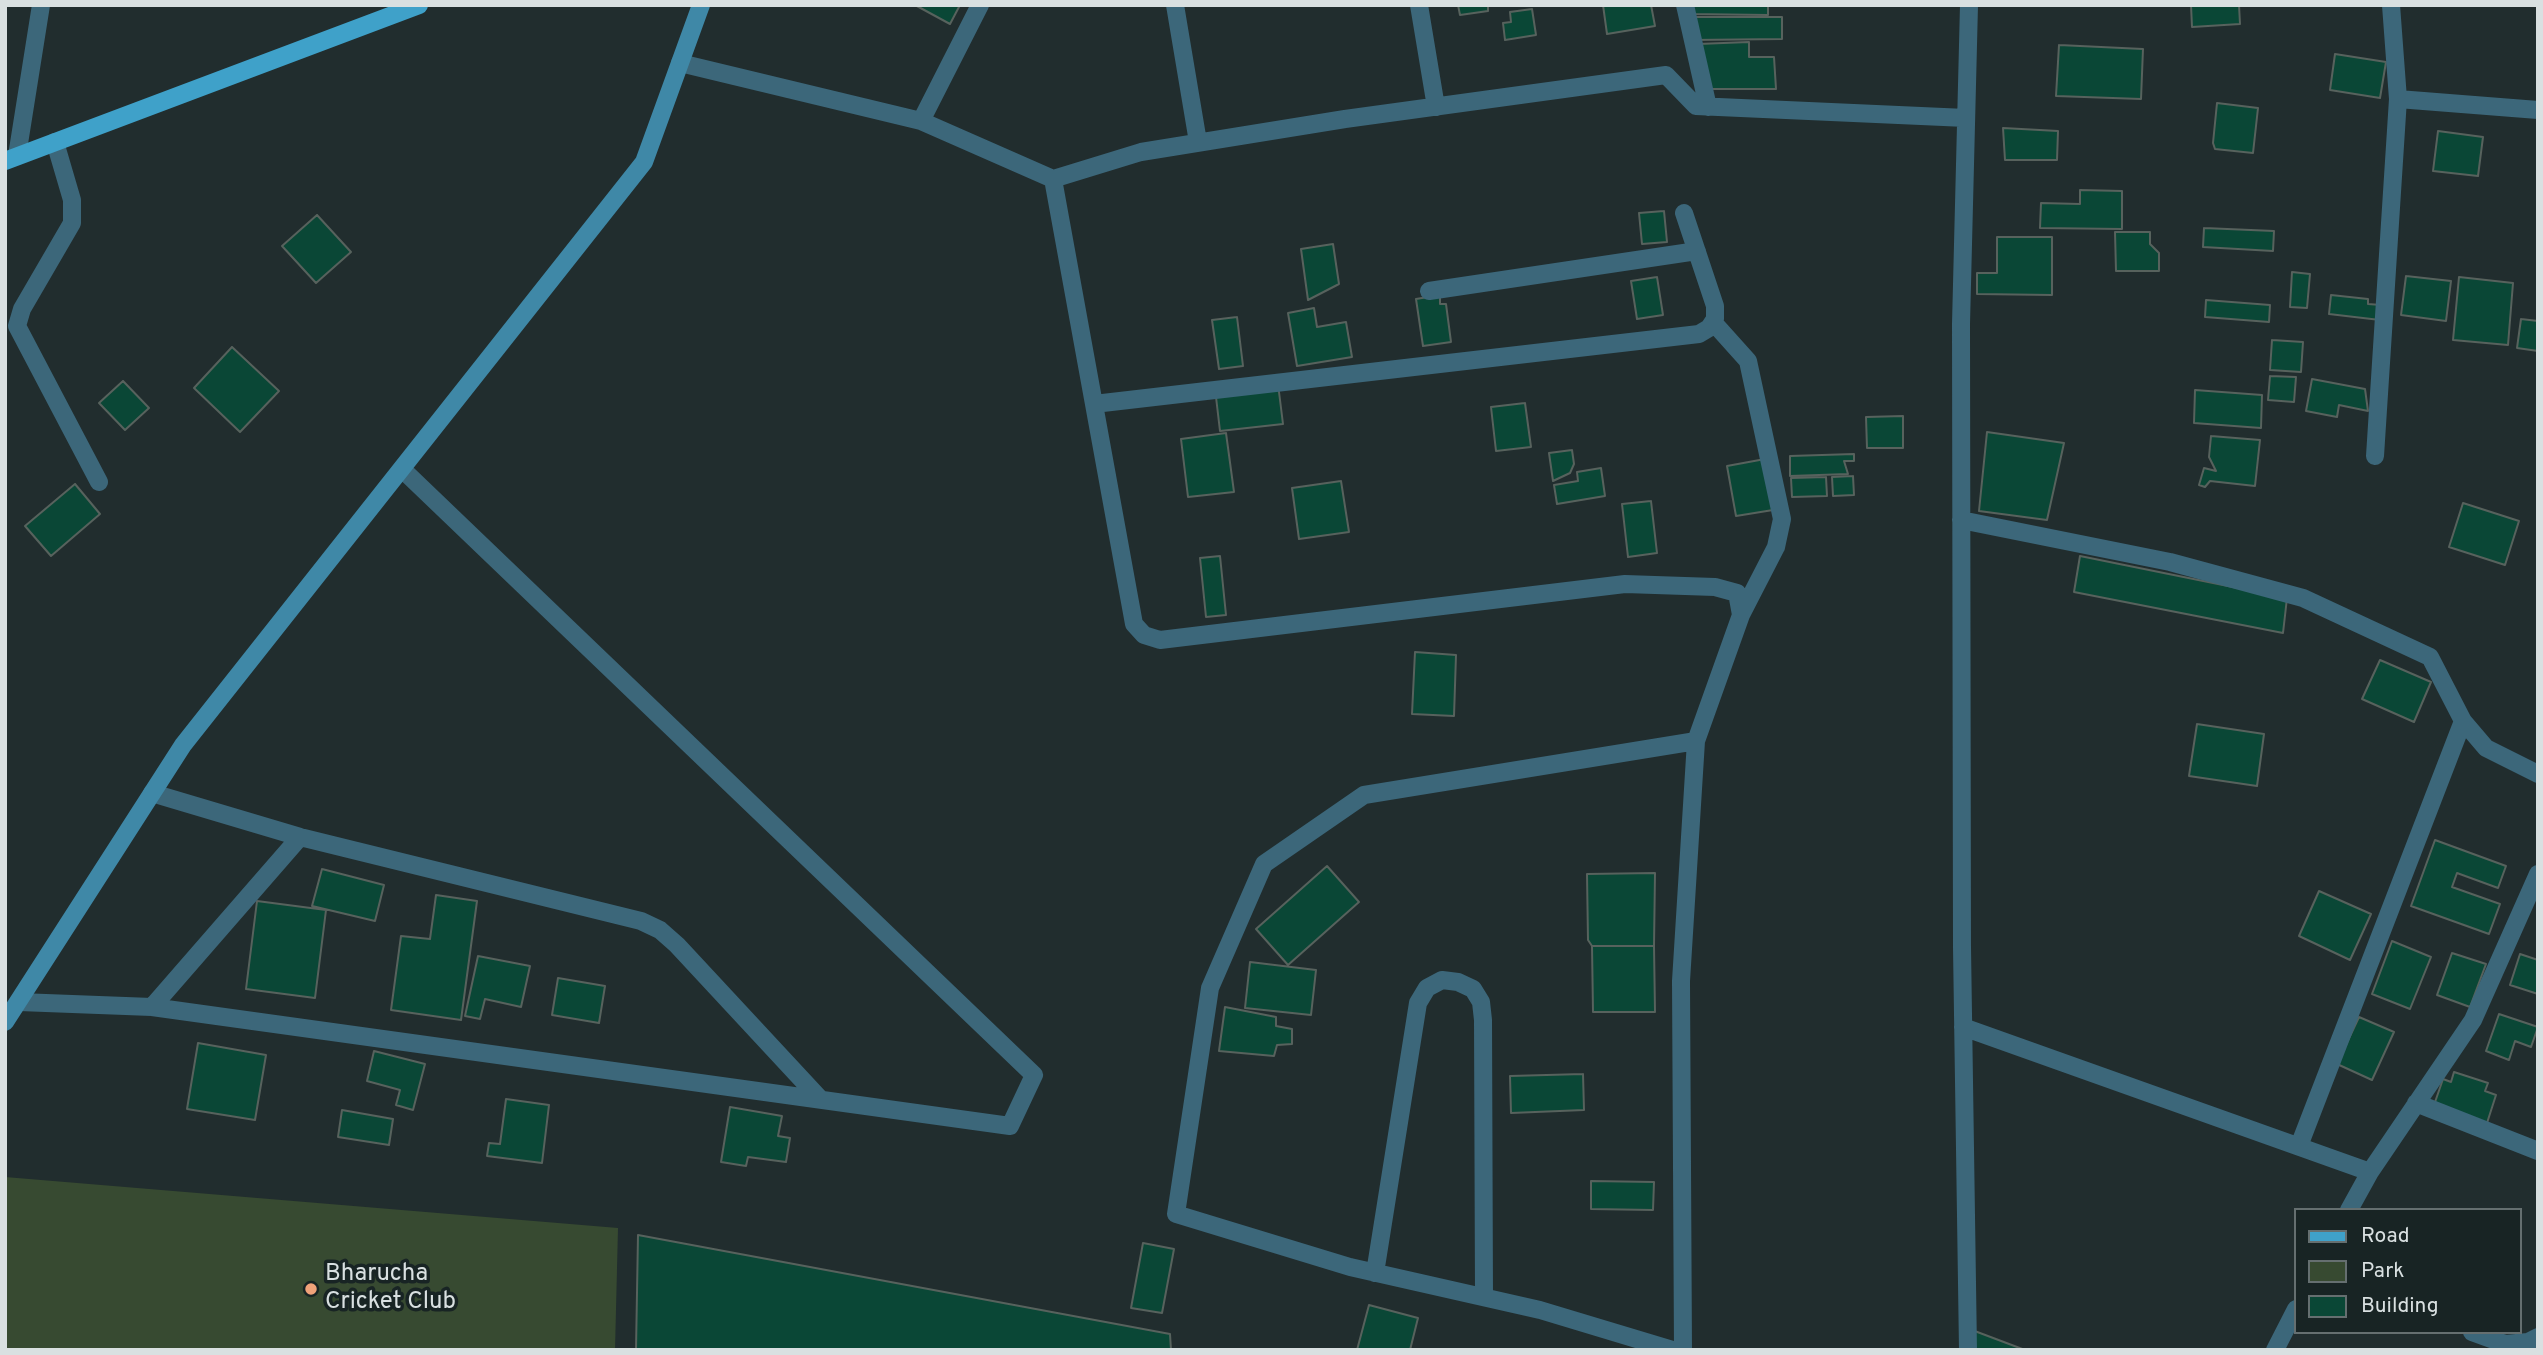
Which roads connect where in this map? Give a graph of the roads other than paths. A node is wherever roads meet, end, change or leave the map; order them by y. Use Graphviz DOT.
graph roads {
  1 [pos="41,5"];
  2 [pos="419,5"];
  3 [pos="701,5"];
  4 [pos="980,5"];
  5 [pos="1175,5"];
  6 [pos="1419,5"];
  7 [pos="1685,5"];
  8 [pos="1969,5"];
  9 [pos="2391,5"];
  10 [pos="387,11"];
  11 [pos="680,63"];
  12 [pos="2398,99"];
  13 [pos="1436,107"];
  14 [pos="1708,107"];
  15 [pos="2538,110"];
  16 [pos="1966,118"];
  17 [pos="921,121"];
  18 [pos="55,142"];
  19 [pos="1198,142"];
  20 [pos="11,159"];
  21 [pos="1053,179"];
  22 [pos="1684,212"];
  23 [pos="1697,251"];
  24 [pos="1429,291"];
  25 [pos="1713,322"];
  26 [pos="1094,404"];
  27 [pos="2375,456"];
  28 [pos="402,469"];
  29 [pos="99,482"];
  30 [pos="1961,520"];
  31 [pos="1741,614"];
  32 [pos="2463,722"];
  33 [pos="1696,741"];
  34 [pos="2538,774"];
  35 [pos="152,793"];
  36 [pos="300,837"];
  37 [pos="2538,874"];
  38 [pos="19,1002"];
  39 [pos="152,1007"];
  40 [pos="5,1023"];
  41 [pos="1963,1027"];
  42 [pos="821,1100"];
  43 [pos="2416,1103"];
  44 [pos="2299,1146"];
  45 [pos="2538,1151"];
  46 [pos="2370,1171"];
  47 [pos="2350,1208"];
  48 [pos="1375,1273"];
  49 [pos="1483,1297"];
  50 [pos="2294,1313"];
  51 [pos="2477,1334"];
  52 [pos="2538,1337"];
  53 [pos="1673,1350"];
  54 [pos="1683,1350"];
  55 [pos="1968,1350"];
  56 [pos="2275,1350"];
  1 -- 20 [label="street"];
  2 -- 10 [label="main road"];
  3 -- 11 [label="main road"];
  4 -- 17 [label="street"];
  5 -- 19 [label="street"];
  6 -- 13 [label="street"];
  7 -- 14 [label="street"];
  8 -- 16 [label="street"];
  9 -- 12 [label="street"];
  10 -- 18 [label="main road"];
  11 -- 17 [label="street"];
  11 -- 28 [label="main road"];
  12 -- 15 [label="street"];
  12 -- 27 [label="street"];
  13 -- 14 [label="street"];
  13 -- 19 [label="street"];
  14 -- 16 [label="street"];
  16 -- 30 [label="street"];
  17 -- 21 [label="street"];
  18 -- 20 [label="main road"];
  18 -- 29 [label="street"];
  19 -- 21 [label="street"];
  21 -- 26 [label="street"];
  22 -- 23 [label="street"];
  23 -- 24 [label="street"];
  23 -- 25 [label="street"];
  25 -- 26 [label="street"];
  25 -- 31 [label="street"];
  26 -- 31 [label="street"];
  28 -- 35 [label="main road"];
  28 -- 42 [label="street"];
  30 -- 32 [label="street"];
  30 -- 41 [label="street"];
  31 -- 33 [label="street"];
  32 -- 34 [label="street"];
  32 -- 44 [label="street"];
  33 -- 48 [label="street"];
  33 -- 54 [label="street"];
  35 -- 36 [label="street"];
  35 -- 38 [label="main road"];
  36 -- 39 [label="street"];
  36 -- 42 [label="street"];
  37 -- 43 [label="street"];
  38 -- 39 [label="street"];
  38 -- 40 [label="main road"];
  39 -- 42 [label="street"];
  41 -- 44 [label="street"];
  41 -- 55 [label="street"];
  43 -- 45 [label="street"];
  43 -- 46 [label="street"];
  44 -- 46 [label="street"];
  46 -- 47 [label="street"];
  48 -- 49 [label="street"];
  48 -- 49 [label="street"];
  49 -- 53 [label="street"];
  50 -- 56 [label="street"];
  51 -- 52 [label="street"];
}
